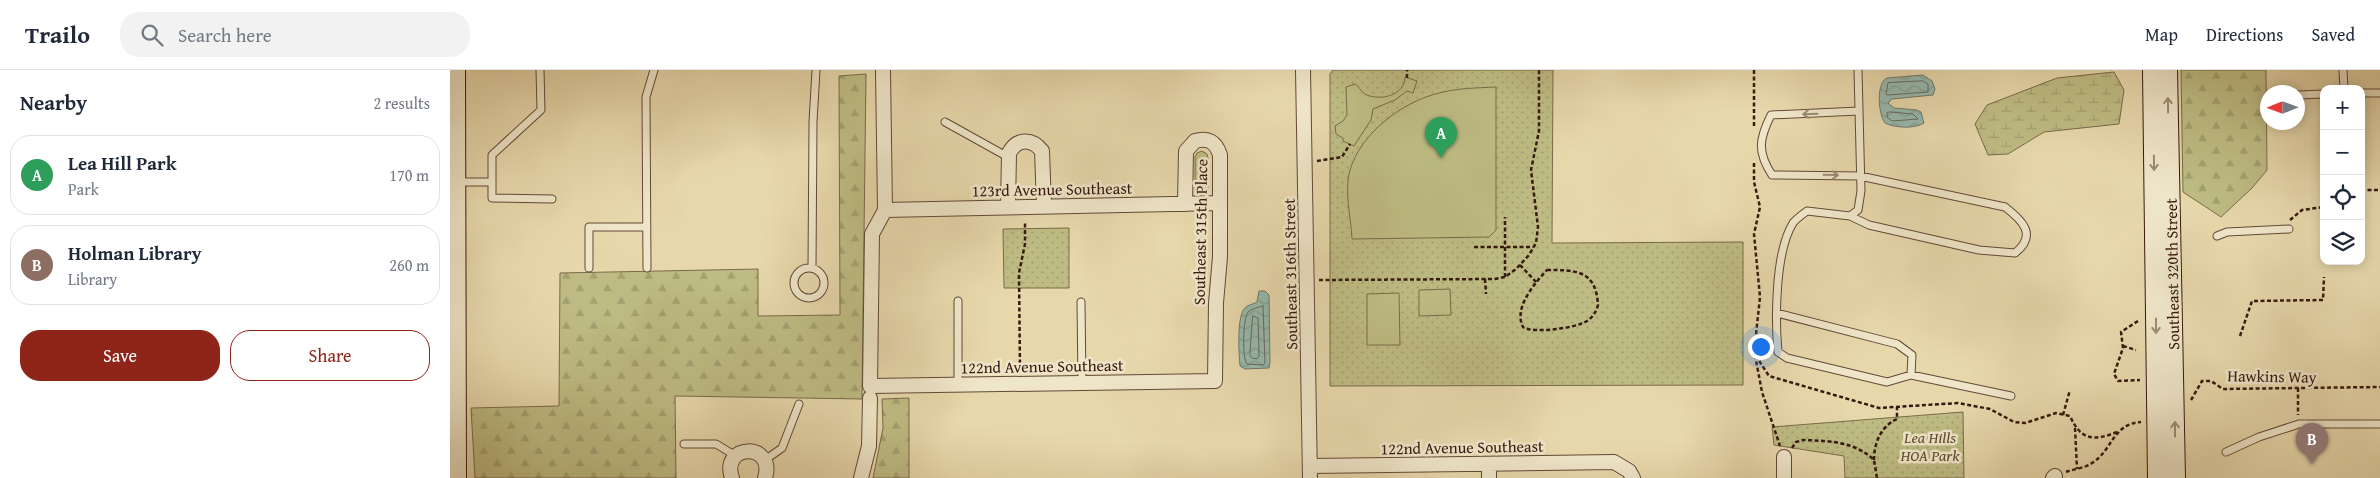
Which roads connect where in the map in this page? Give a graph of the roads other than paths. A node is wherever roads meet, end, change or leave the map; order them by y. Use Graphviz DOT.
graph roads {
  1 [pos="455,70"];
  2 [pos="540,70"];
  3 [pos="654,70"];
  4 [pos="816,70"];
  5 [pos="883,70"];
  6 [pos="1304,70"];
  7 [pos="1858,70"];
  8 [pos="2153,70"];
  9 [pos="2167,70"];
  10 [pos="2343,70"];
  11 [pos="2344,85"];
  12 [pos="2380,93"];
  13 [pos="2320,94"];
  14 [pos="2365,94"];
  15 [pos="2305,95"];
  16 [pos="1859,111"];
  17 [pos="945,122"];
  18 [pos="1008,157"];
  19 [pos="1860,176"];
  20 [pos="454,182"];
  21 [pos="492,182"];
  22 [pos="552,199"];
  23 [pos="1220,203"];
  24 [pos="1185,204"];
  25 [pos="1044,206"];
  26 [pos="1008,207"];
  27 [pos="885,210"];
  28 [pos="1850,216"];
  29 [pos="646,227"];
  30 [pos="2290,229"];
  31 [pos="2217,236"];
  32 [pos="589,268"];
  33 [pos="647,268"];
  34 [pos="812,268"];
  35 [pos="958,301"];
  36 [pos="1081,302"];
  37 [pos="1777,313"];
  38 [pos="1911,375"];
  39 [pos="1215,381"];
  40 [pos="1082,383"];
  41 [pos="958,385"];
  42 [pos="870,392"];
  43 [pos="2011,396"];
  44 [pos="799,404"];
  45 [pos="2380,424"];
  46 [pos="684,444"];
  47 [pos="2226,452"];
  48 [pos="736,456"];
  49 [pos="1784,456"];
  50 [pos="764,460"];
  51 [pos="1489,471"];
  52 [pos="1310,472"];
  53 [pos="456,478"];
  54 [pos="732,478"];
  55 [pos="766,478"];
  56 [pos="861,478"];
  57 [pos="1633,478"];
  58 [pos="1784,478"];
  59 [pos="2158,478"];
  60 [pos="2175,478"];
  1 -- 20 [label="street"];
  2 -- 21 [label="lane"];
  3 -- 29 [label="lane"];
  4 -- 34 [label="lane"];
  5 -- 27 [label="street"];
  6 -- 52 [label="street, Southeast 316th Street"];
  7 -- 16 [label="lane"];
  8 -- 59 [label="street, Southeast 320th Street, one-way"];
  60 -- 9 [label="street, Southeast 320th Street, one-way"];
  10 -- 11 [label="lane"];
  12 -- 14 [label="lane"];
  13 -- 15 [label="lane"];
  16 -- 19 [label="lane"];
  16 -- 19 [label="lane, one-way"];
  17 -- 18 [label="lane"];
  18 -- 25 [label="street"];
  18 -- 26 [label="street"];
  19 -- 28 [label="lane"];
  19 -- 28 [label="lane"];
  20 -- 21 [label="lane"];
  20 -- 53 [label="street"];
  21 -- 22 [label="lane"];
  23 -- 24 [label="street, 123rd Avenue Southeast"];
  23 -- 24 [label="street, Southeast 315th Place"];
  23 -- 39 [label="street, Southeast 315th Place"];
  24 -- 25 [label="street, 123rd Avenue Southeast"];
  25 -- 26 [label="street, 123rd Avenue Southeast"];
  26 -- 27 [label="street, 123rd Avenue Southeast"];
  27 -- 42 [label="street"];
  28 -- 37 [label="lane"];
  29 -- 32 [label="lane"];
  29 -- 33 [label="lane"];
  30 -- 31 [label="lane"];
  34 -- 34 [label="lane"];
  35 -- 41 [label="lane"];
  36 -- 40 [label="lane"];
  37 -- 38 [label="lane"];
  37 -- 38 [label="lane"];
  38 -- 43 [label="lane"];
  39 -- 40 [label="street, 122nd Avenue Southeast"];
  40 -- 41 [label="street, 122nd Avenue Southeast"];
  41 -- 42 [label="street, 122nd Avenue Southeast"];
  42 -- 56 [label="street"];
  44 -- 50 [label="lane"];
  45 -- 47 [label="lane"];
  46 -- 48 [label="lane"];
  48 -- 50 [label="street"];
  48 -- 54 [label="street"];
  49 -- 58 [label="street"];
  50 -- 55 [label="street"];
  51 -- 52 [label="street, 122nd Avenue Southeast"];
  51 -- 57 [label="street, 122nd Avenue Southeast"];
}
